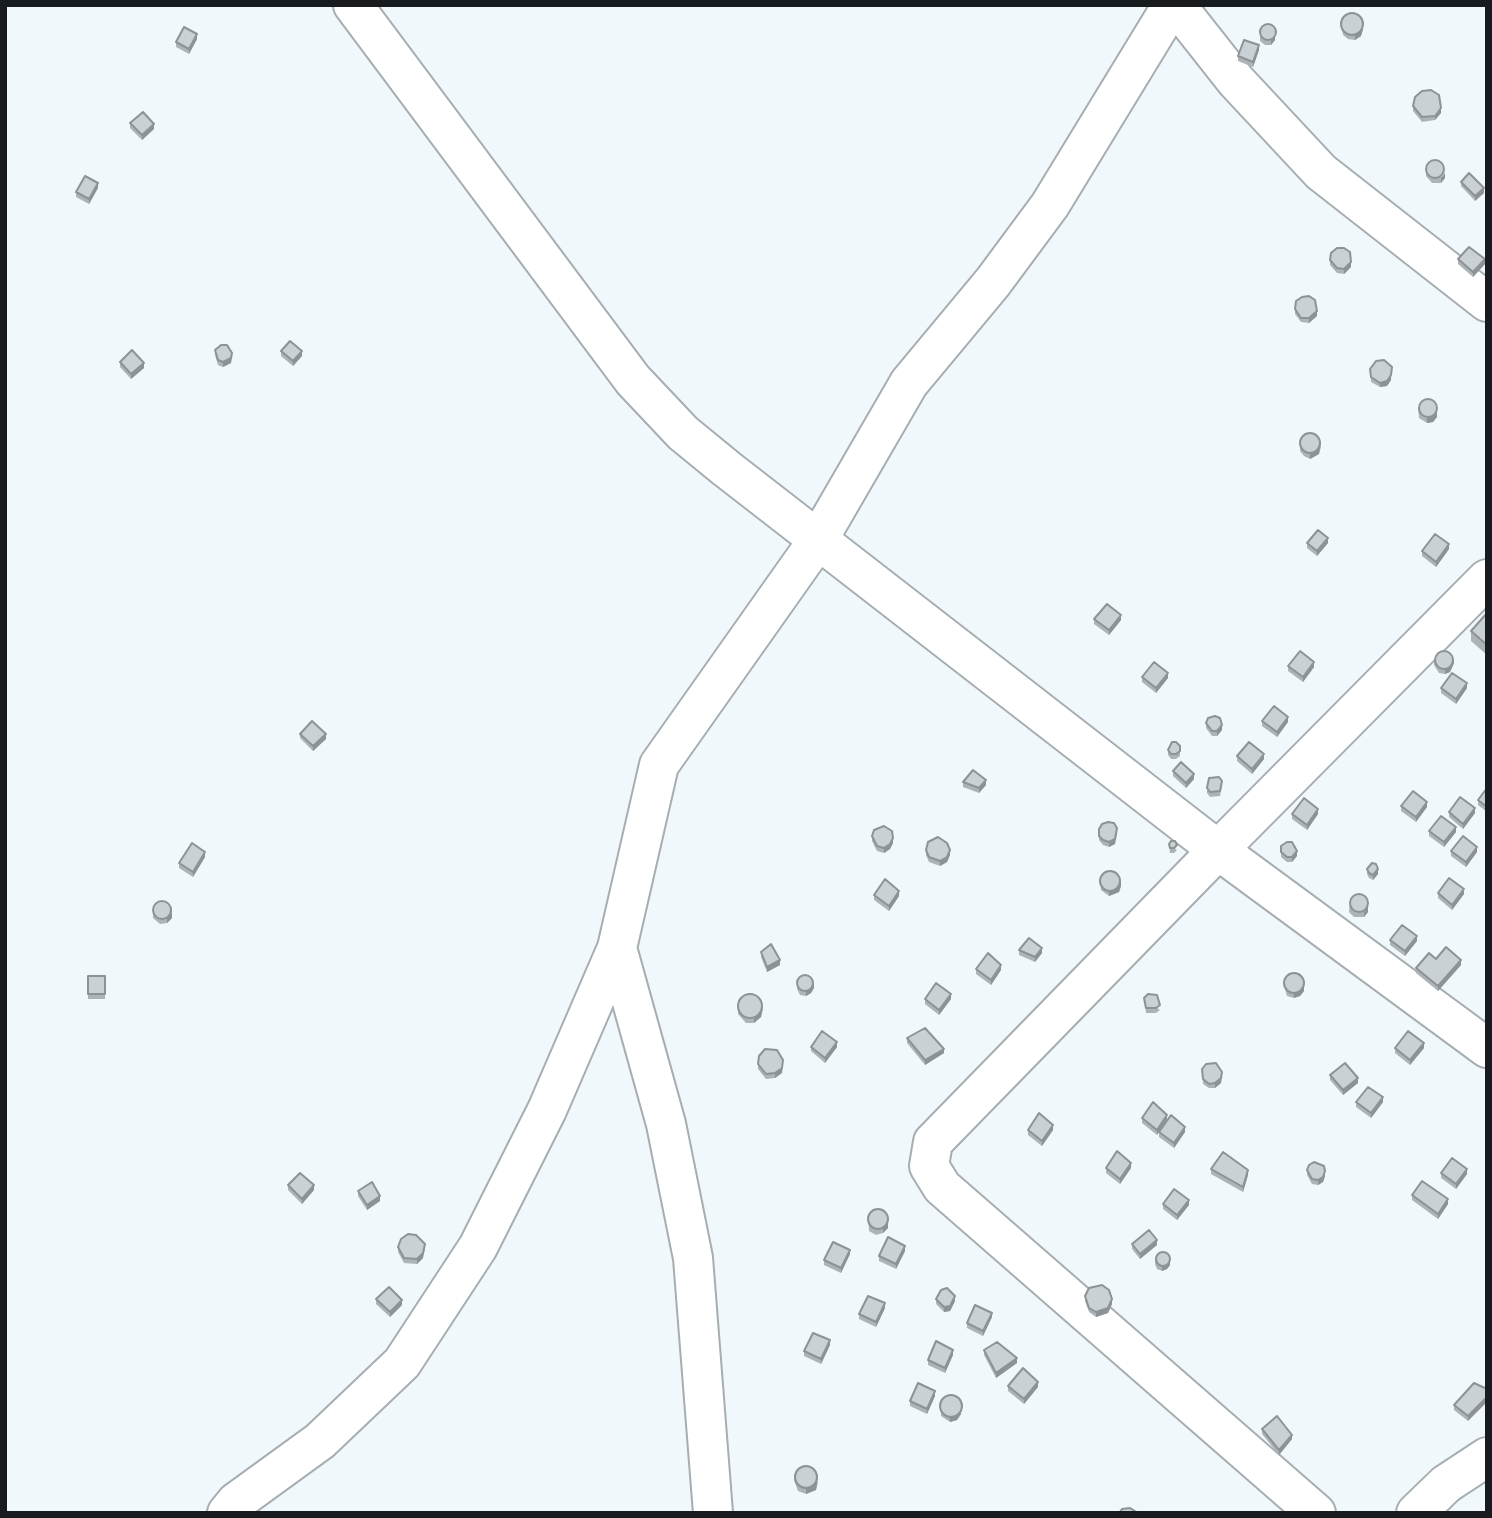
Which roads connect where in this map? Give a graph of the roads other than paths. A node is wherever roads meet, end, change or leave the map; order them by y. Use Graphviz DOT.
graph roads {
  1 [pos="352,5"];
  2 [pos="1174,5"];
  3 [pos="1487,302"];
  4 [pos="818,540"];
  5 [pos="1487,579"];
  6 [pos="1218,850"];
  7 [pos="617,948"];
  8 [pos="1487,1048"];
  9 [pos="1487,1457"];
  10 [pos="227,1513"];
  11 [pos="713,1513"];
  12 [pos="1316,1513"];
  13 [pos="1416,1513"];
  1 -- 4 [label="street"];
  2 -- 3 [label="street"];
  2 -- 4 [label="street"];
  4 -- 6 [label="street"];
  4 -- 7 [label="street"];
  5 -- 6 [label="street"];
  6 -- 8 [label="street"];
  6 -- 12 [label="street"];
  7 -- 10 [label="street"];
  7 -- 11 [label="street"];
  9 -- 13 [label="street"];
}
